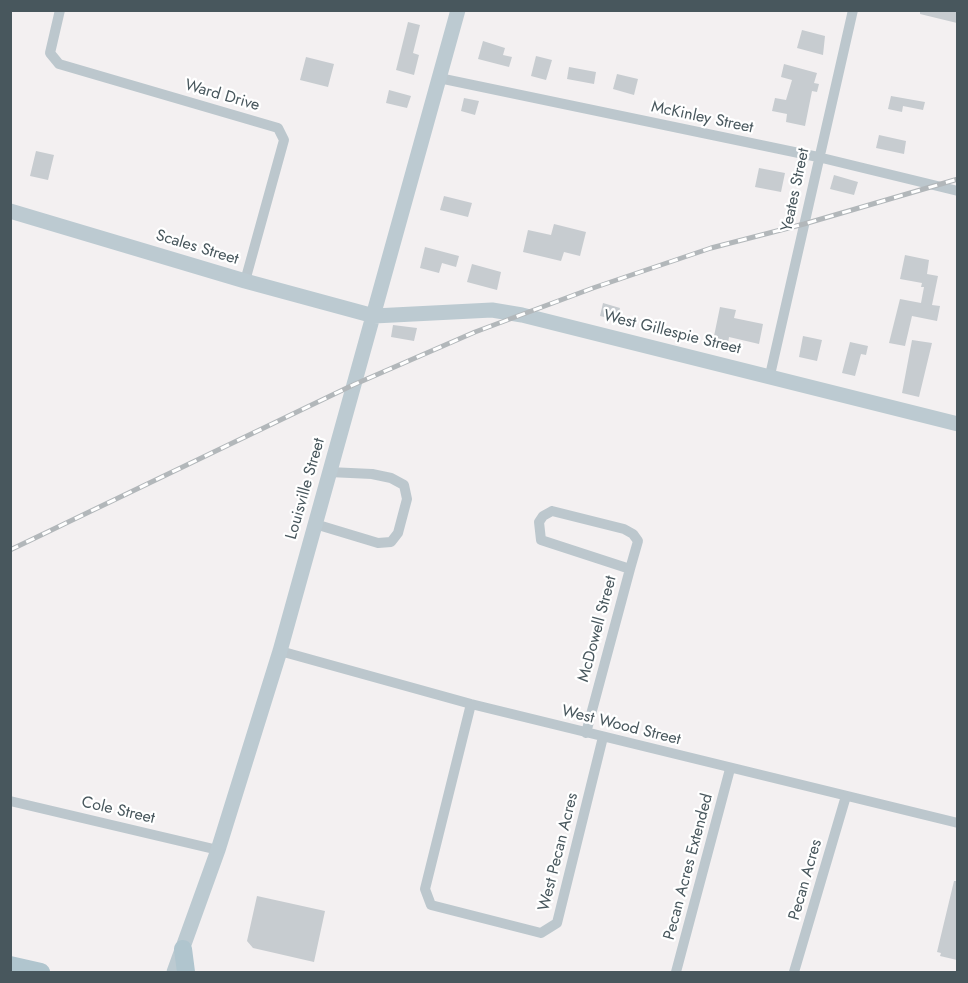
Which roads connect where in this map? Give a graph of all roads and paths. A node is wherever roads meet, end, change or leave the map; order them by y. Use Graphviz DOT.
graph roads {
  1 [pos="60,10"];
  2 [pos="458,10"];
  3 [pos="853,10"];
  4 [pos="439,78"];
  5 [pos="818,157"];
  6 [pos="957,191"];
  7 [pos="10,211"];
  8 [pos="245,281"];
  9 [pos="374,316"];
  10 [pos="770,375"];
  11 [pos="957,424"];
  12 [pos="329,472"];
  13 [pos="315,524"];
  14 [pos="630,569"];
  15 [pos="280,651"];
  16 [pos="471,704"];
  17 [pos="585,733"];
  18 [pos="603,737"];
  19 [pos="730,769"];
  20 [pos="846,796"];
  21 [pos="10,801"];
  22 [pos="957,823"];
  23 [pos="218,850"];
  24 [pos="183,949"];
  25 [pos="10,965"];
  26 [pos="41,972"];
  27 [pos="174,972"];
  28 [pos="186,972"];
  29 [pos="676,972"];
  30 [pos="794,972"];
  1 -- 8 [label="street, Ward Drive"];
  2 -- 4 [label="street, Louisville Street"];
  3 -- 5 [label="street, Yeates Street"];
  4 -- 5 [label="street, McKinley Street"];
  4 -- 9 [label="street, Louisville Street"];
  5 -- 6 [label="street, McKinley Street"];
  5 -- 10 [label="street, Yeates Street"];
  7 -- 8 [label="street, Scales Street"];
  8 -- 9 [label="street, Scales Street"];
  9 -- 10 [label="street, West Gillespie Street"];
  9 -- 12 [label="street, Louisville Street"];
  10 -- 11 [label="street, West Gillespie Street"];
  12 -- 13 [label="street, Louisville Street"];
  12 -- 13 [label="street"];
  13 -- 15 [label="street, Louisville Street"];
  14 -- 14 [label="street, McDowell Street"];
  14 -- 17 [label="street, McDowell Street"];
  15 -- 16 [label="street, West Wood Street"];
  15 -- 23 [label="street, Louisville Street"];
  16 -- 17 [label="street, West Wood Street"];
  16 -- 18 [label="street, West Pecan Acres"];
  17 -- 18 [label="street, West Wood Street"];
  18 -- 19 [label="street, West Wood Street"];
  19 -- 20 [label="street, West Wood Street"];
  19 -- 29 [label="street, Pecan Acres Extended"];
  20 -- 22 [label="street, West Wood Street"];
  20 -- 30 [label="street, Pecan Acres"];
  21 -- 23 [label="street, Cole Street"];
  23 -- 24 [label="street, Louisville Street"];
  24 -- 27 [label="street, Louisville Street"];
  24 -- 28 [label="main road"];
  25 -- 26 [label="main road"];
}
